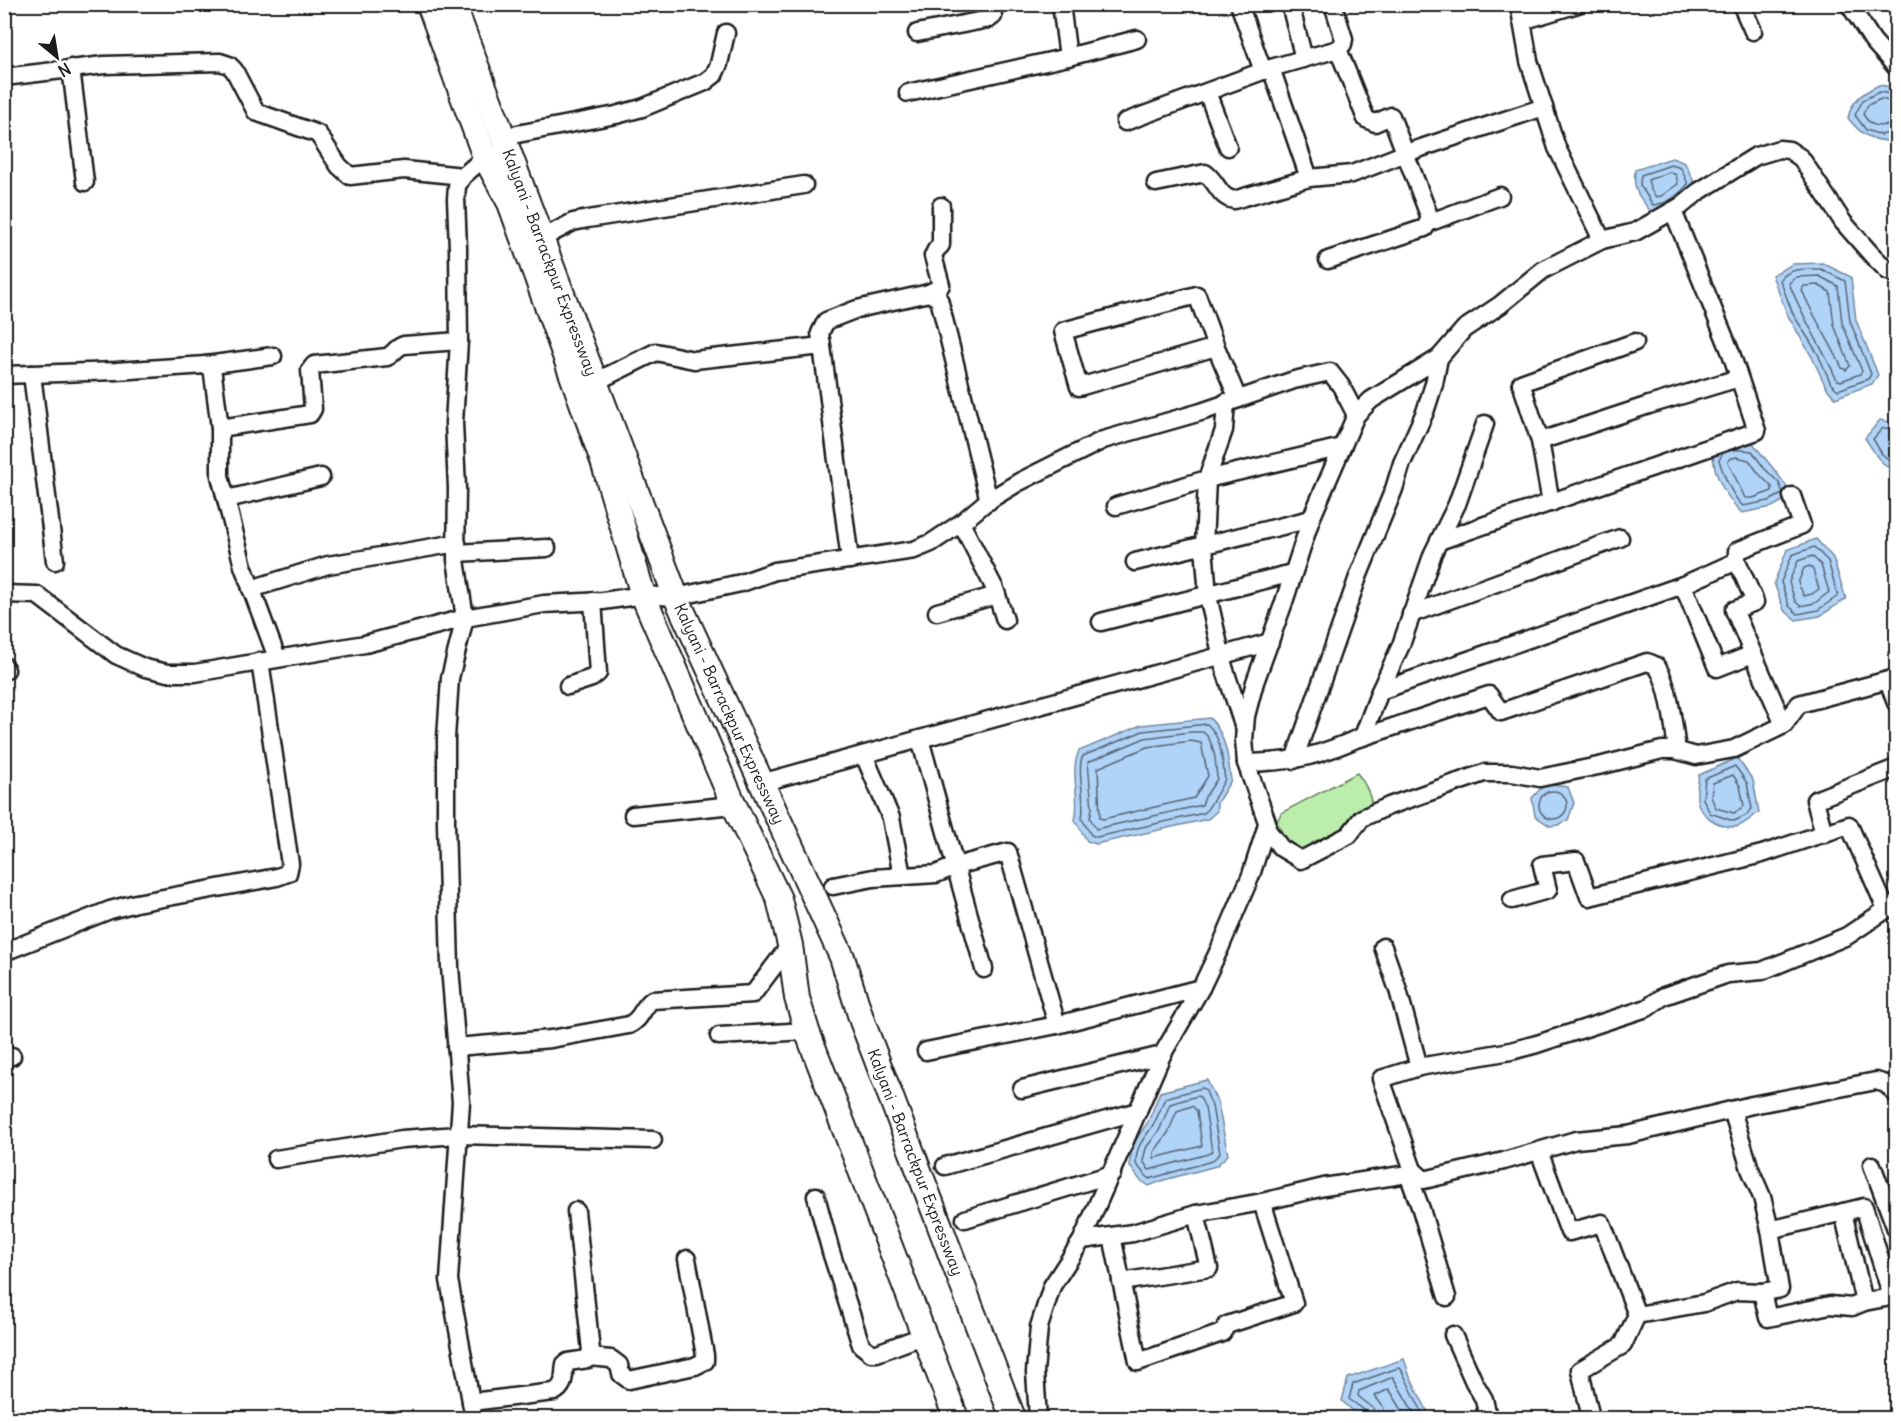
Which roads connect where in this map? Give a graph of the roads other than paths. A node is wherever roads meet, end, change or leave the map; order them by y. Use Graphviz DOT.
graph roads {
  1 [pos="429,4"];
  2 [pos="453,4"];
  3 [pos="991,4"];
  4 [pos="1061,4"];
  5 [pos="1239,4"];
  6 [pos="1290,4"];
  7 [pos="1333,4"];
  8 [pos="1578,4"];
  9 [pos="1741,4"];
  10 [pos="1849,4"];
  11 [pos="1520,13"];
  12 [pos="1753,31"];
  13 [pos="726,33"];
  14 [pos="917,33"];
  15 [pos="1137,39"];
  16 [pos="1338,50"];
  17 [pos="1068,57"];
  18 [pos="1304,59"];
  19 [pos="1896,67"];
  20 [pos="71,68"];
  21 [pos="1267,70"];
  22 [pos="4,77"];
  23 [pos="1207,92"];
  24 [pos="908,93"];
  25 [pos="1544,107"];
  26 [pos="1125,122"];
  27 [pos="506,145"];
  28 [pos="1228,147"];
  29 [pos="1406,153"];
  30 [pos="485,157"];
  31 [pos="463,176"];
  32 [pos="1309,178"];
  33 [pos="85,182"];
  34 [pos="1156,183"];
  35 [pos="804,185"];
  36 [pos="1500,196"];
  37 [pos="941,206"];
  38 [pos="1673,211"];
  39 [pos="1428,223"];
  40 [pos="541,239"];
  41 [pos="1602,240"];
  42 [pos="1328,260"];
  43 [pos="1896,274"];
  44 [pos="929,292"];
  45 [pos="459,341"];
  46 [pos="1635,342"];
  47 [pos="822,346"];
  48 [pos="1216,347"];
  49 [pos="273,356"];
  50 [pos="1439,358"];
  51 [pos="206,364"];
  52 [pos="32,374"];
  53 [pos="4,375"];
  54 [pos="1739,378"];
  55 [pos="595,382"];
  56 [pos="1232,401"];
  57 [pos="1356,415"];
  58 [pos="1485,424"];
  59 [pos="220,428"];
  60 [pos="1540,441"];
  61 [pos="1342,447"];
  62 [pos="321,477"];
  63 [pos="1207,479"];
  64 [pos="1792,496"];
  65 [pos="227,499"];
  66 [pos="989,501"];
  67 [pos="1551,503"];
  68 [pos="1116,506"];
  69 [pos="1311,519"];
  70 [pos="961,523"];
  71 [pos="1620,538"];
  72 [pos="1439,541"];
  73 [pos="1204,546"];
  74 [pos="456,548"];
  75 [pos="547,548"];
  76 [pos="850,560"];
  77 [pos="55,561"];
  78 [pos="1737,561"];
  79 [pos="1135,562"];
  80 [pos="1292,573"];
  81 [pos="1683,585"];
  82 [pos="251,589"];
  83 [pos="4,594"];
  84 [pos="643,595"];
  85 [pos="997,595"];
  86 [pos="1208,596"];
  87 [pos="676,597"];
  88 [pos="593,601"];
  89 [pos="937,612"];
  90 [pos="1411,614"];
  91 [pos="465,618"];
  92 [pos="1005,620"];
  93 [pos="1101,621"];
  94 [pos="1270,642"];
  95 [pos="1221,654"];
  96 [pos="1753,654"];
  97 [pos="277,658"];
  98 [pos="260,662"];
  99 [pos="1892,679"];
  100 [pos="568,686"];
  101 [pos="1380,691"];
  102 [pos="1896,703"];
  103 [pos="1784,724"];
  104 [pos="1244,726"];
  105 [pos="1360,738"];
  106 [pos="920,739"];
  107 [pos="1675,750"];
  108 [pos="864,755"];
  109 [pos="1294,760"];
  110 [pos="1246,763"];
  111 [pos="1896,768"];
  112 [pos="761,783"];
  113 [pos="734,804"];
  114 [pos="633,815"];
  115 [pos="1266,828"];
  116 [pos="1824,834"];
  117 [pos="956,866"];
  118 [pos="902,876"];
  119 [pos="833,886"];
  120 [pos="1512,900"];
  121 [pos="1891,906"];
  122 [pos="790,945"];
  123 [pos="1383,947"];
  124 [pos="4,952"];
  125 [pos="984,969"];
  126 [pos="1201,988"];
  127 [pos="1057,1025"];
  128 [pos="807,1031"];
  129 [pos="719,1036"];
  130 [pos="456,1047"];
  131 [pos="926,1051"];
  132 [pos="1162,1055"];
  133 [pos="1419,1067"];
  134 [pos="1022,1089"];
  135 [pos="1896,1094"];
  136 [pos="1732,1110"];
  137 [pos="1138,1111"];
  138 [pos="458,1135"];
  139 [pos="653,1140"];
  140 [pos="1539,1151"];
  141 [pos="276,1159"];
  142 [pos="1872,1165"];
  143 [pos="945,1166"];
  144 [pos="1411,1172"];
  145 [pos="1112,1174"];
  146 [pos="816,1196"];
  147 [pos="1262,1202"];
  148 [pos="576,1211"];
  149 [pos="1843,1212"];
  150 [pos="1196,1214"];
  151 [pos="965,1219"];
  152 [pos="1896,1228"];
  153 [pos="1770,1230"];
  154 [pos="1112,1236"];
  155 [pos="1082,1240"];
  156 [pos="687,1259"];
  157 [pos="1121,1282"];
  158 [pos="1762,1292"];
  159 [pos="1447,1297"];
  160 [pos="1894,1297"];
  161 [pos="1864,1302"];
  162 [pos="1637,1315"];
  163 [pos="925,1335"];
  164 [pos="1453,1335"];
  165 [pos="589,1357"];
  166 [pos="473,1410"];
  167 [pos="956,1419"];
  168 [pos="1013,1419"];
  169 [pos="1038,1419"];
  170 [pos="1488,1419"];
  171 [pos="1591,1419"];
  1 -- 30 [label="highway"];
  2 -- 27 [label="highway, Kalyani - Barrackpur Expressway"];
  3 -- 14 [label="street"];
  4 -- 17 [label="street"];
  5 -- 21 [label="street"];
  6 -- 18 [label="street"];
  7 -- 16 [label="street"];
  8 -- 11 [label="street"];
  9 -- 12 [label="street"];
  10 -- 19 [label="street"];
  11 -- 25 [label="street"];
  13 -- 27 [label="street"];
  15 -- 17 [label="street"];
  16 -- 18 [label="street"];
  16 -- 29 [label="street"];
  17 -- 24 [label="street"];
  18 -- 21 [label="street"];
  20 -- 22 [label="street"];
  20 -- 31 [label="street"];
  20 -- 33 [label="street"];
  21 -- 23 [label="street"];
  21 -- 32 [label="street"];
  23 -- 26 [label="street"];
  23 -- 28 [label="street"];
  25 -- 29 [label="street"];
  25 -- 41 [label="street"];
  27 -- 30 [label="street"];
  27 -- 40 [label="highway, Kalyani - Barrackpur Expressway"];
  29 -- 32 [label="street"];
  29 -- 39 [label="street"];
  30 -- 31 [label="street"];
  30 -- 84 [label="highway"];
  31 -- 45 [label="street"];
  32 -- 34 [label="street"];
  35 -- 40 [label="street"];
  36 -- 39 [label="street"];
  37 -- 44 [label="street"];
  38 -- 41 [label="street"];
  38 -- 43 [label="street"];
  38 -- 54 [label="street"];
  39 -- 42 [label="street"];
  40 -- 55 [label="highway, Kalyani - Barrackpur Expressway"];
  41 -- 50 [label="street"];
  44 -- 47 [label="street"];
  44 -- 66 [label="street"];
  45 -- 59 [label="street"];
  45 -- 74 [label="street"];
  46 -- 60 [label="street"];
  47 -- 55 [label="street"];
  47 -- 76 [label="street"];
  48 -- 48 [label="street"];
  48 -- 56 [label="street"];
  49 -- 51 [label="street"];
  50 -- 57 [label="street"];
  50 -- 109 [label="street"];
  51 -- 52 [label="street"];
  51 -- 59 [label="street"];
  52 -- 53 [label="street"];
  52 -- 77 [label="street"];
  54 -- 60 [label="street"];
  54 -- 67 [label="street"];
  55 -- 87 [label="highway, Kalyani - Barrackpur Expressway"];
  56 -- 57 [label="street"];
  56 -- 63 [label="street"];
  56 -- 66 [label="street"];
  57 -- 61 [label="street"];
  58 -- 72 [label="street"];
  59 -- 65 [label="street"];
  60 -- 67 [label="street"];
  61 -- 63 [label="street"];
  61 -- 69 [label="street"];
  62 -- 65 [label="street"];
  63 -- 68 [label="street"];
  63 -- 73 [label="street"];
  64 -- 78 [label="street"];
  65 -- 82 [label="street"];
  66 -- 70 [label="street"];
  67 -- 72 [label="street"];
  69 -- 73 [label="street"];
  69 -- 80 [label="street"];
  70 -- 76 [label="street"];
  70 -- 85 [label="street"];
  71 -- 90 [label="street"];
  72 -- 90 [label="street"];
  73 -- 79 [label="street"];
  73 -- 86 [label="street"];
  74 -- 75 [label="street"];
  74 -- 82 [label="street"];
  74 -- 91 [label="street"];
  76 -- 87 [label="street"];
  78 -- 81 [label="street"];
  78 -- 96 [label="street"];
  80 -- 86 [label="street"];
  80 -- 94 [label="street"];
  81 -- 96 [label="street"];
  81 -- 101 [label="street"];
  82 -- 97 [label="street"];
  83 -- 98 [label="street"];
  84 -- 87 [label="street"];
  84 -- 88 [label="street"];
  84 -- 113 [label="highway"];
  85 -- 89 [label="street"];
  85 -- 92 [label="street"];
  86 -- 93 [label="street"];
  86 -- 95 [label="street"];
  87 -- 112 [label="highway, Kalyani - Barrackpur Expressway"];
  88 -- 91 [label="street"];
  88 -- 100 [label="street"];
  90 -- 101 [label="street"];
  91 -- 97 [label="street"];
  91 -- 130 [label="street"];
  94 -- 95 [label="street"];
  94 -- 104 [label="street"];
  95 -- 104 [label="street"];
  95 -- 106 [label="street"];
  96 -- 103 [label="street"];
  97 -- 98 [label="street"];
  98 -- 124 [label="street"];
  99 -- 102 [label="street"];
  99 -- 103 [label="street"];
  101 -- 105 [label="street"];
  103 -- 107 [label="street"];
  104 -- 110 [label="street"];
  105 -- 107 [label="street"];
  105 -- 109 [label="street"];
  106 -- 108 [label="street"];
  106 -- 117 [label="street"];
  107 -- 115 [label="street"];
  108 -- 112 [label="street"];
  108 -- 118 [label="street"];
  109 -- 110 [label="street"];
  110 -- 115 [label="street"];
  111 -- 116 [label="street"];
  112 -- 168 [label="highway, Kalyani - Barrackpur Expressway"];
  113 -- 114 [label="street"];
  113 -- 122 [label="highway"];
  115 -- 126 [label="street"];
  116 -- 120 [label="street"];
  116 -- 121 [label="street"];
  117 -- 118 [label="street"];
  117 -- 125 [label="street"];
  117 -- 127 [label="street"];
  118 -- 119 [label="street"];
  121 -- 133 [label="street"];
  122 -- 128 [label="highway"];
  122 -- 130 [label="street"];
  123 -- 133 [label="street"];
  126 -- 127 [label="street"];
  126 -- 132 [label="street"];
  127 -- 131 [label="street"];
  128 -- 129 [label="street"];
  128 -- 163 [label="highway"];
  130 -- 138 [label="street"];
  132 -- 134 [label="street"];
  132 -- 137 [label="street"];
  133 -- 144 [label="street"];
  135 -- 136 [label="street"];
  136 -- 140 [label="street"];
  136 -- 153 [label="street"];
  137 -- 143 [label="street"];
  137 -- 145 [label="street"];
  138 -- 139 [label="street"];
  138 -- 141 [label="street"];
  138 -- 166 [label="street"];
  140 -- 144 [label="street"];
  140 -- 162 [label="street"];
  142 -- 152 [label="street"];
  144 -- 147 [label="street"];
  144 -- 159 [label="street"];
  145 -- 151 [label="street"];
  145 -- 155 [label="street"];
  146 -- 163 [label="street"];
  147 -- 150 [label="street"];
  147 -- 157 [label="street"];
  148 -- 165 [label="street"];
  149 -- 153 [label="street"];
  149 -- 160 [label="street"];
  149 -- 161 [label="street"];
  150 -- 154 [label="street"];
  150 -- 157 [label="street"];
  153 -- 158 [label="street"];
  154 -- 155 [label="street"];
  154 -- 157 [label="street"];
  155 -- 169 [label="street"];
  156 -- 165 [label="street"];
  158 -- 161 [label="street"];
  158 -- 162 [label="street"];
  160 -- 161 [label="street"];
  162 -- 171 [label="street"];
  163 -- 167 [label="highway"];
  164 -- 170 [label="street"];
  165 -- 166 [label="street"];
}
